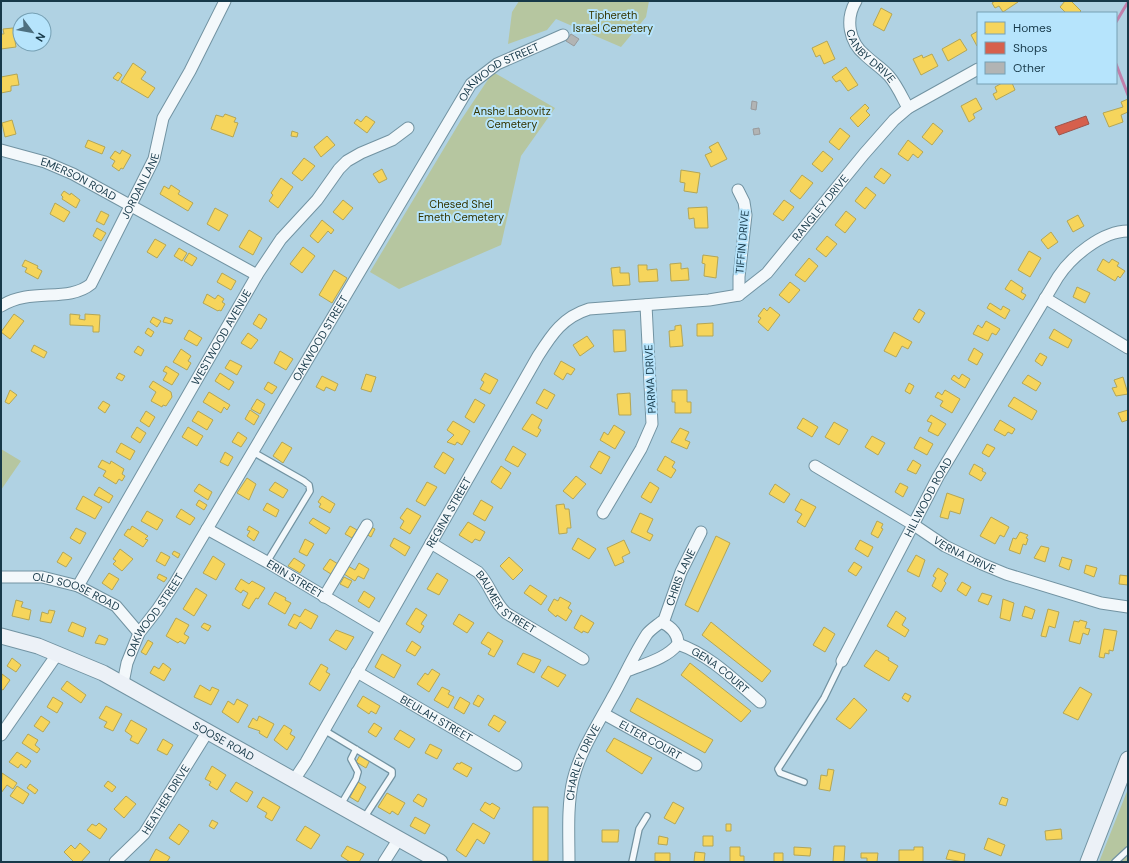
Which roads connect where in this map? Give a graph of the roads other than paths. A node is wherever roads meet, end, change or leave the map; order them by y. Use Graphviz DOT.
graph roads {
  1 [pos="225,1"];
  2 [pos="856,1"];
  3 [pos="563,35"];
  4 [pos="977,71"];
  5 [pos="908,108"];
  6 [pos="408,128"];
  7 [pos="1,150"];
  8 [pos="738,190"];
  9 [pos="130,205"];
  10 [pos="1128,231"];
  11 [pos="258,276"];
  12 [pos="739,295"];
  13 [pos="1045,298"];
  14 [pos="646,305"];
  15 [pos="1,306"];
  16 [pos="1128,348"];
  17 [pos="253,452"];
  18 [pos="816,466"];
  19 [pos="604,513"];
  20 [pos="367,525"];
  21 [pos="914,525"];
  22 [pos="207,529"];
  23 [pos="701,532"];
  24 [pos="431,543"];
  25 [pos="267,562"];
  26 [pos="1,577"];
  27 [pos="78,586"];
  28 [pos="324,597"];
  29 [pos="1128,607"];
  30 [pos="663,623"];
  31 [pos="381,630"];
  32 [pos="139,633"];
  33 [pos="1,636"];
  34 [pos="678,644"];
  35 [pos="58,654"];
  36 [pos="583,659"];
  37 [pos="842,661"];
  38 [pos="627,671"];
  39 [pos="357,672"];
  40 [pos="123,683"];
  41 [pos="760,702"];
  42 [pos="604,714"];
  43 [pos="324,730"];
  44 [pos="208,731"];
  45 [pos="1,735"];
  46 [pos="356,749"];
  47 [pos="1128,759"];
  48 [pos="516,765"];
  49 [pos="696,765"];
  50 [pos="294,780"];
  51 [pos="804,782"];
  52 [pos="340,806"];
  53 [pos="647,816"];
  54 [pos="363,820"];
  55 [pos="398,840"];
  56 [pos="1128,850"];
  57 [pos="115,862"];
  58 [pos="384,862"];
  59 [pos="440,862"];
  60 [pos="569,862"];
  61 [pos="632,862"];
  62 [pos="1088,862"];
  63 [pos="1115,862"];
  1 -- 9 [label="street, JORDAN LANE"];
  2 -- 5 [label="street, CANBY DRIVE"];
  3 -- 17 [label="street, OAKWOOD STREET"];
  4 -- 5 [label="street, RANGLEY DRIVE"];
  5 -- 12 [label="street, RANGLEY DRIVE"];
  6 -- 11 [label="street, WESTWOOD AVENUE"];
  7 -- 9 [label="street, EMERSON ROAD"];
  8 -- 12 [label="street, TIFFIN DRIVE"];
  9 -- 11 [label="street, EMERSON ROAD"];
  9 -- 15 [label="street, JORDAN LANE"];
  10 -- 13 [label="street, HILLWOOD ROAD"];
  11 -- 27 [label="street, WESTWOOD AVENUE"];
  12 -- 14 [label="street"];
  13 -- 16 [label="street"];
  13 -- 21 [label="street, HILLWOOD ROAD"];
  14 -- 19 [label="street, PARMA DRIVE"];
  14 -- 24 [label="street, REGINA STREET"];
  17 -- 22 [label="street, OAKWOOD STREET"];
  17 -- 25 [label="lane"];
  18 -- 21 [label="street, VERNA DRIVE"];
  20 -- 28 [label="street"];
  21 -- 29 [label="street, VERNA DRIVE"];
  21 -- 37 [label="street, HILLWOOD ROAD"];
  22 -- 25 [label="street, ERIN STREET"];
  22 -- 32 [label="street, OAKWOOD STREET"];
  23 -- 30 [label="street, CHRIS LANE"];
  24 -- 31 [label="street, REGINA STREET"];
  24 -- 36 [label="street, BAUMER STREET"];
  25 -- 28 [label="street, ERIN STREET"];
  26 -- 27 [label="street, OLD SOOSE ROAD"];
  27 -- 32 [label="street, OLD SOOSE ROAD"];
  28 -- 31 [label="street, ERIN STREET"];
  30 -- 34 [label="street"];
  30 -- 38 [label="street, CHARLEY DRIVE"];
  31 -- 39 [label="street, REGINA STREET"];
  32 -- 40 [label="street, OAKWOOD STREET"];
  33 -- 35 [label="street, SOOSE ROAD"];
  34 -- 38 [label="street"];
  34 -- 41 [label="street, GENA COURT"];
  35 -- 40 [label="street, SOOSE ROAD"];
  35 -- 45 [label="street"];
  37 -- 51 [label="lane, HILLWOOD ROAD"];
  38 -- 42 [label="street, CHARLEY DRIVE"];
  39 -- 43 [label="street, REGINA STREET"];
  39 -- 48 [label="street, BEULAH STREET"];
  40 -- 44 [label="street, SOOSE ROAD"];
  42 -- 49 [label="street, ELTER COURT"];
  42 -- 60 [label="street, CHARLEY DRIVE"];
  43 -- 46 [label="lane"];
  43 -- 50 [label="street, REGINA STREET"];
  44 -- 50 [label="street, SOOSE ROAD"];
  44 -- 57 [label="street, HEATHER DRIVE"];
  46 -- 52 [label="lane"];
  46 -- 54 [label="lane"];
  47 -- 62 [label="street"];
  50 -- 52 [label="street, SOOSE ROAD"];
  52 -- 54 [label="street, SOOSE ROAD"];
  53 -- 61 [label="lane"];
  54 -- 55 [label="street, SOOSE ROAD"];
  55 -- 58 [label="street"];
  55 -- 59 [label="street, SOOSE ROAD"];
  56 -- 63 [label="lane"];
}
